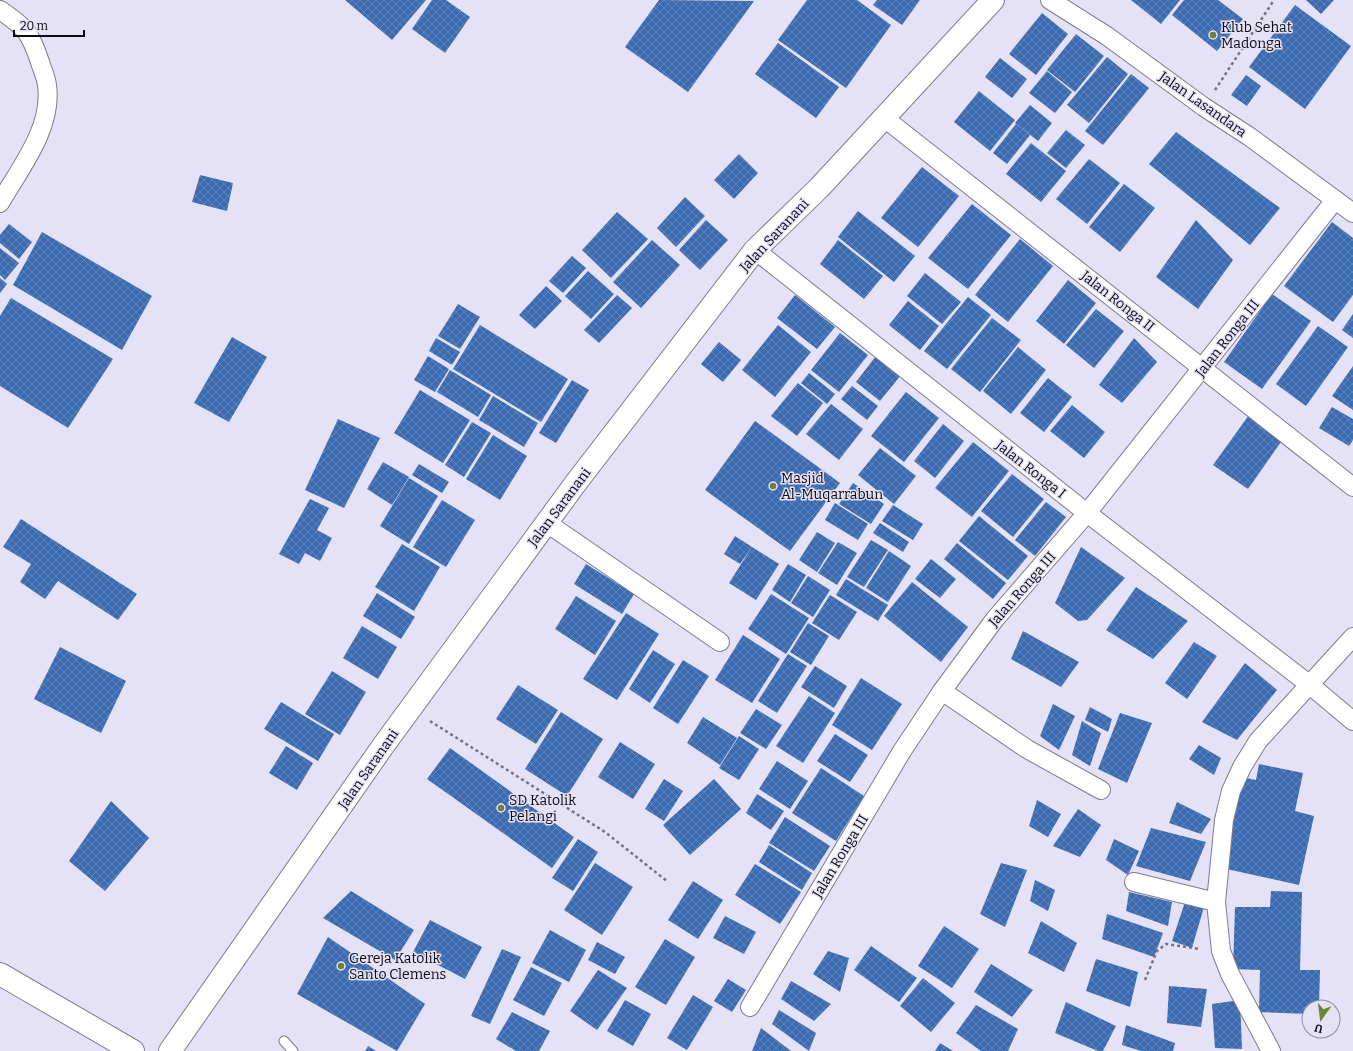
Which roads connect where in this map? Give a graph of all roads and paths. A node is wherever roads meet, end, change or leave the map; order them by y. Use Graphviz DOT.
graph roads {
  1 [pos="993,0"];
  2 [pos="1050,0"];
  3 [pos="1274,0"];
  4 [pos="0,10"];
  5 [pos="1204,107"];
  6 [pos="883,117"];
  7 [pos="1335,200"];
  8 [pos="0,203"];
  9 [pos="1353,213"];
  10 [pos="756,250"];
  11 [pos="1203,368"];
  12 [pos="1353,487"];
  13 [pos="1087,513"];
  14 [pos="547,523"];
  15 [pos="1353,637"];
  16 [pos="720,642"];
  17 [pos="1310,684"];
  18 [pos="942,690"];
  19 [pos="411,709"];
  20 [pos="1353,721"];
  21 [pos="1101,790"];
  22 [pos="668,882"];
  23 [pos="1134,882"];
  24 [pos="1216,902"];
  25 [pos="1221,950"];
  26 [pos="0,974"];
  27 [pos="1145,980"];
  28 [pos="750,1007"];
  29 [pos="284,1041"];
  30 [pos="133,1051"];
  31 [pos="170,1051"];
  32 [pos="293,1051"];
  33 [pos="1272,1051"];
  1 -- 6 [label="main road, Jalan Saranani"];
  2 -- 5 [label="street, Jalan Lasandara"];
  3 -- 5 [label="path"];
  4 -- 8 [label="street"];
  5 -- 7 [label="street, Jalan Lasandara"];
  6 -- 10 [label="main road, Jalan Saranani"];
  6 -- 11 [label="street, Jalan Ronga II"];
  7 -- 9 [label="street, Jalan Lasandara"];
  7 -- 11 [label="street, Jalan Ronga III"];
  10 -- 13 [label="street, Jalan Ronga I"];
  10 -- 14 [label="main road, Jalan Saranani"];
  11 -- 12 [label="street, Jalan Ronga II"];
  11 -- 13 [label="street, Jalan Ronga III"];
  13 -- 17 [label="street, Jalan Ronga I"];
  13 -- 18 [label="street, Jalan Ronga III"];
  14 -- 16 [label="street"];
  14 -- 19 [label="main road, Jalan Saranani"];
  15 -- 17 [label="street"];
  17 -- 20 [label="street, Jalan Ronga I"];
  17 -- 24 [label="street"];
  18 -- 21 [label="street"];
  18 -- 28 [label="street, Jalan Ronga III"];
  19 -- 22 [label="path"];
  19 -- 31 [label="main road, Jalan Saranani"];
  23 -- 24 [label="street"];
  24 -- 25 [label="street"];
  25 -- 27 [label="path"];
  25 -- 33 [label="street"];
  26 -- 30 [label="main road"];
  29 -- 32 [label="lane"];
}
